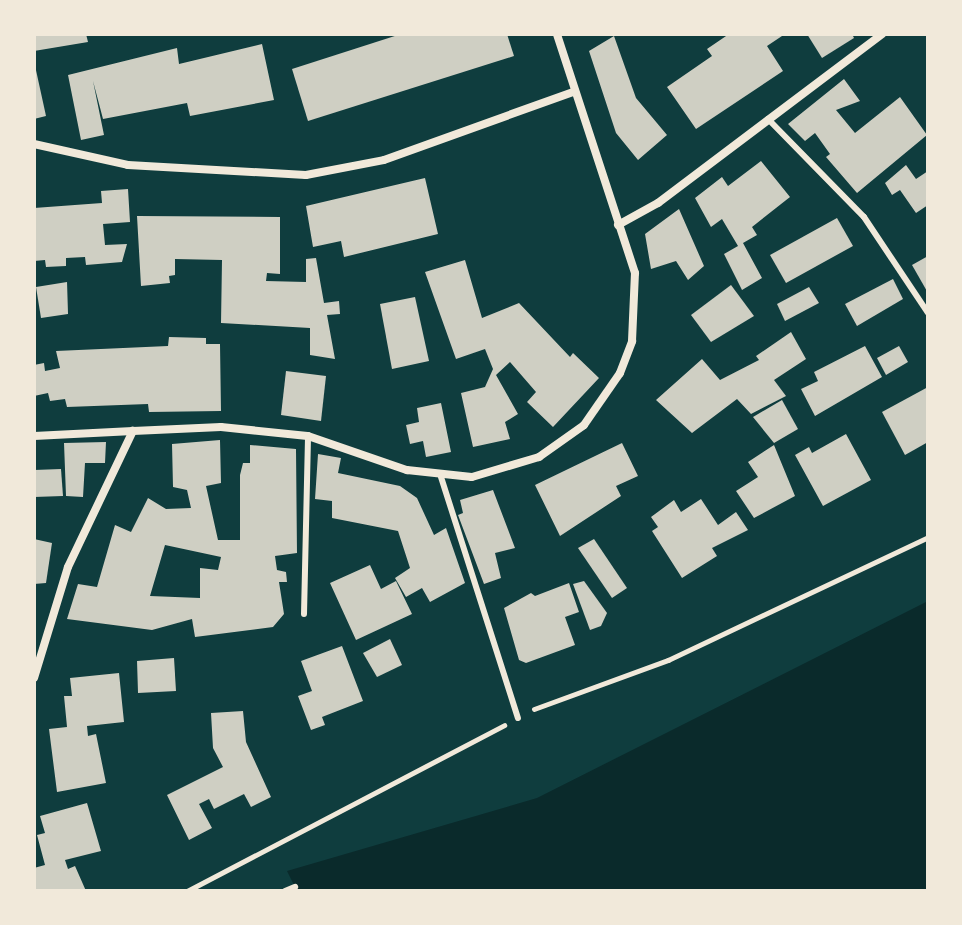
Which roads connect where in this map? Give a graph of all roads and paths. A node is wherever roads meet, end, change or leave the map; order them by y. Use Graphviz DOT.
graph roads {
  1 [pos="557,34"];
  2 [pos="882,34"];
  3 [pos="573,92"];
  4 [pos="768,119"];
  5 [pos="34,144"];
  6 [pos="618,225"];
  7 [pos="928,313"];
  8 [pos="133,431"];
  9 [pos="34,436"];
  10 [pos="308,436"];
  11 [pos="441,477"];
  12 [pos="928,537"];
  13 [pos="304,614"];
  14 [pos="34,678"];
  15 [pos="518,718"];
  16 [pos="295,887"];
  17 [pos="187,891"];
  18 [pos="285,891"];
  1 -- 3 [label="street"];
  2 -- 4 [label="street"];
  3 -- 5 [label="street"];
  3 -- 6 [label="street"];
  4 -- 6 [label="street"];
  4 -- 7 [label="lane"];
  6 -- 11 [label="street"];
  8 -- 9 [label="street"];
  8 -- 10 [label="street"];
  8 -- 14 [label="street"];
  10 -- 11 [label="street"];
  10 -- 13 [label="lane"];
  11 -- 15 [label="lane"];
  12 -- 15 [label="path"];
  15 -- 17 [label="path"];
  16 -- 18 [label="lane"];
}
